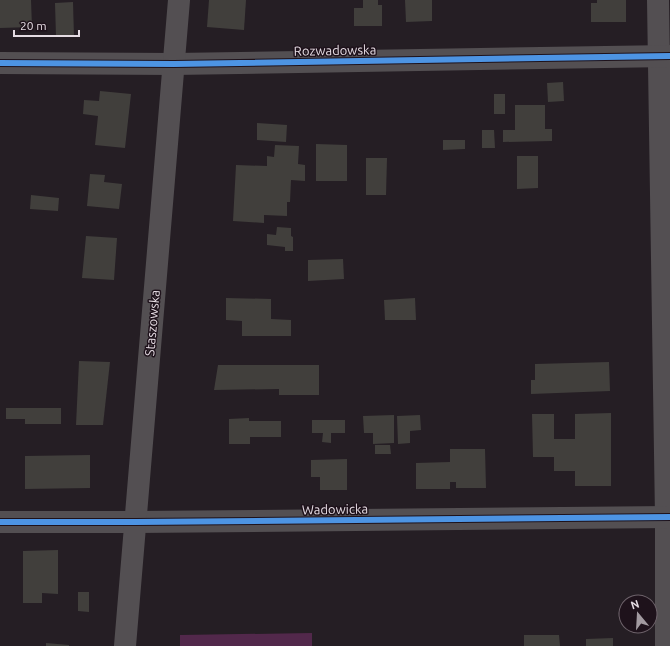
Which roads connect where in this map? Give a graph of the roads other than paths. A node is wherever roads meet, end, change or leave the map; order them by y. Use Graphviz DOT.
graph roads {
  1 [pos="179,0"];
  2 [pos="658,0"];
  3 [pos="664,56"];
  4 [pos="0,63"];
  5 [pos="174,64"];
  6 [pos="668,517"];
  7 [pos="0,522"];
  8 [pos="136,522"];
  9 [pos="125,646"];
  10 [pos="666,646"];
  1 -- 5 [label="street, Staszowska"];
  2 -- 3 [label="street"];
  3 -- 5 [label="street, Rozwadowska"];
  3 -- 6 [label="street"];
  4 -- 5 [label="street, Rozwadowska"];
  5 -- 8 [label="street, Staszowska"];
  6 -- 8 [label="street, Wadowicka"];
  6 -- 10 [label="street"];
  7 -- 8 [label="street, Wadowicka"];
  8 -- 9 [label="street, Staszowska"];
}
